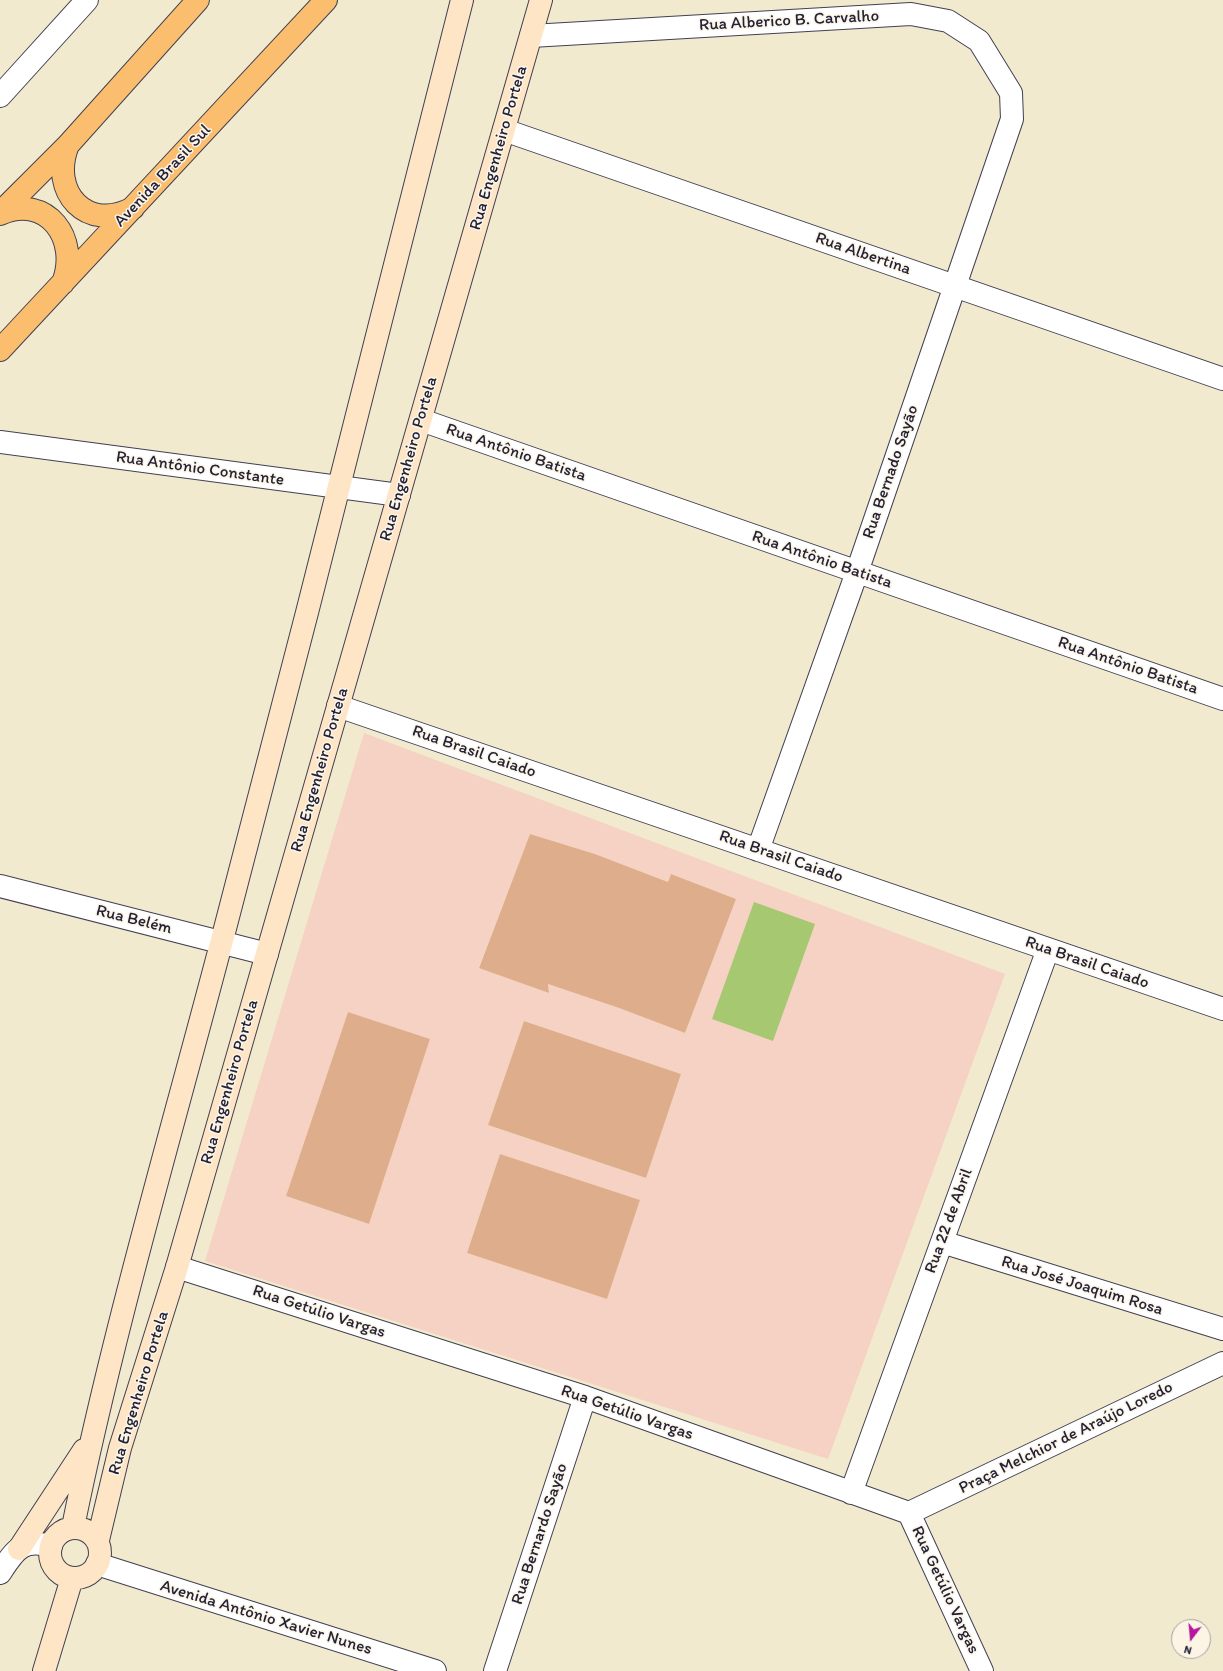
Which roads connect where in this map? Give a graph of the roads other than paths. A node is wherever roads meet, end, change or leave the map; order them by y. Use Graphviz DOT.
graph roads {
  1 [pos="86,0"];
  2 [pos="198,0"];
  3 [pos="326,0"];
  4 [pos="462,0"];
  5 [pos="541,0"];
  6 [pos="531,36"];
  7 [pos="1011,93"];
  8 [pos="0,96"];
  9 [pos="504,130"];
  10 [pos="68,145"];
  11 [pos="133,208"];
  12 [pos="0,214"];
  13 [pos="62,284"];
  14 [pos="956,286"];
  15 [pos="0,350"];
  16 [pos="1223,379"];
  17 [pos="421,420"];
  18 [pos="0,442"];
  19 [pos="338,487"];
  20 [pos="399,495"];
  21 [pos="857,572"];
  22 [pos="1223,700"];
  23 [pos="338,706"];
  24 [pos="758,850"];
  25 [pos="0,886"];
  26 [pos="222,942"];
  27 [pos="1048,949"];
  28 [pos="267,954"];
  29 [pos="1223,1009"];
  30 [pos="942,1242"];
  31 [pos="177,1267"];
  32 [pos="1223,1329"];
  33 [pos="1223,1363"];
  34 [pos="585,1397"];
  35 [pos="91,1439"];
  36 [pos="851,1492"];
  37 [pos="909,1513"];
  38 [pos="73,1527"];
  39 [pos="98,1540"];
  40 [pos="51,1546"];
  41 [pos="19,1549"];
  42 [pos="97,1564"];
  43 [pos="0,1573"];
  44 [pos="72,1578"];
  45 [pos="44,1671"];
  46 [pos="435,1671"];
  47 [pos="495,1671"];
  48 [pos="982,1671"];
  1 -- 8 [label="street"];
  2 -- 10 [label="main road"];
  3 -- 11 [label="main road, Avenida Brasil Sul"];
  4 -- 19 [label="street, Rua Engenheiro Portela"];
  5 -- 6 [label="street, Rua Engenheiro Portela"];
  6 -- 7 [label="street, Rua Alberico B. Carvalho"];
  6 -- 9 [label="street, Rua Engenheiro Portela"];
  7 -- 14 [label="street, Rua Bernado Sayão"];
  9 -- 14 [label="street, Rua Albertina"];
  9 -- 17 [label="street, Rua Engenheiro Portela"];
  10 -- 11 [label="main road"];
  10 -- 12 [label="main road"];
  11 -- 13 [label="main road, Avenida Brasil Sul"];
  12 -- 13 [label="main road"];
  13 -- 15 [label="main road, Avenida Brasil Sul"];
  14 -- 16 [label="street, Rua Albertina"];
  14 -- 21 [label="street, Rua Bernado Sayão"];
  17 -- 20 [label="street, Rua Engenheiro Portela"];
  17 -- 21 [label="street, Rua Antônio Batista"];
  18 -- 19 [label="street, Rua Antônio Constante"];
  19 -- 20 [label="street, Rua Antônio Constante"];
  19 -- 26 [label="street, Rua Engenheiro Portela"];
  20 -- 23 [label="street, Rua Engenheiro Portela"];
  21 -- 22 [label="street, Rua Antônio Batista"];
  21 -- 24 [label="street, Rua Bernado Sayão"];
  23 -- 24 [label="street, Rua Brasil Caiado"];
  23 -- 28 [label="street, Rua Engenheiro Portela"];
  24 -- 27 [label="street, Rua Brasil Caiado"];
  25 -- 26 [label="street, Rua Belém"];
  26 -- 28 [label="street, Rua Belém"];
  26 -- 35 [label="street, Rua Engenheiro Portela"];
  27 -- 29 [label="street, Rua Brasil Caiado"];
  27 -- 30 [label="street, Rua 22 de Abril"];
  28 -- 31 [label="street, Rua Engenheiro Portela"];
  30 -- 32 [label="street, Rua José Joaquim Rosa"];
  30 -- 36 [label="street, Rua 22 de Abril"];
  31 -- 34 [label="street, Rua Getúlio Vargas"];
  31 -- 39 [label="street, Rua Engenheiro Portela"];
  33 -- 37 [label="street, Praça Melchior de Araújo Loredo"];
  34 -- 36 [label="street, Rua Getúlio Vargas"];
  34 -- 47 [label="street, Rua Bernardo Sayão"];
  35 -- 38 [label="street, Rua Engenheiro Portela"];
  35 -- 41 [label="street"];
  36 -- 37 [label="street, Rua Getúlio Vargas"];
  37 -- 48 [label="street, Rua Getúlio Vargas"];
  38 -- 39 [label="street"];
  38 -- 40 [label="street"];
  39 -- 42 [label="street"];
  40 -- 41 [label="street"];
  40 -- 44 [label="street"];
  41 -- 43 [label="street"];
  42 -- 44 [label="street"];
  42 -- 46 [label="street, Avenida Antônio Xavier Nunes"];
  44 -- 45 [label="street"];
}
